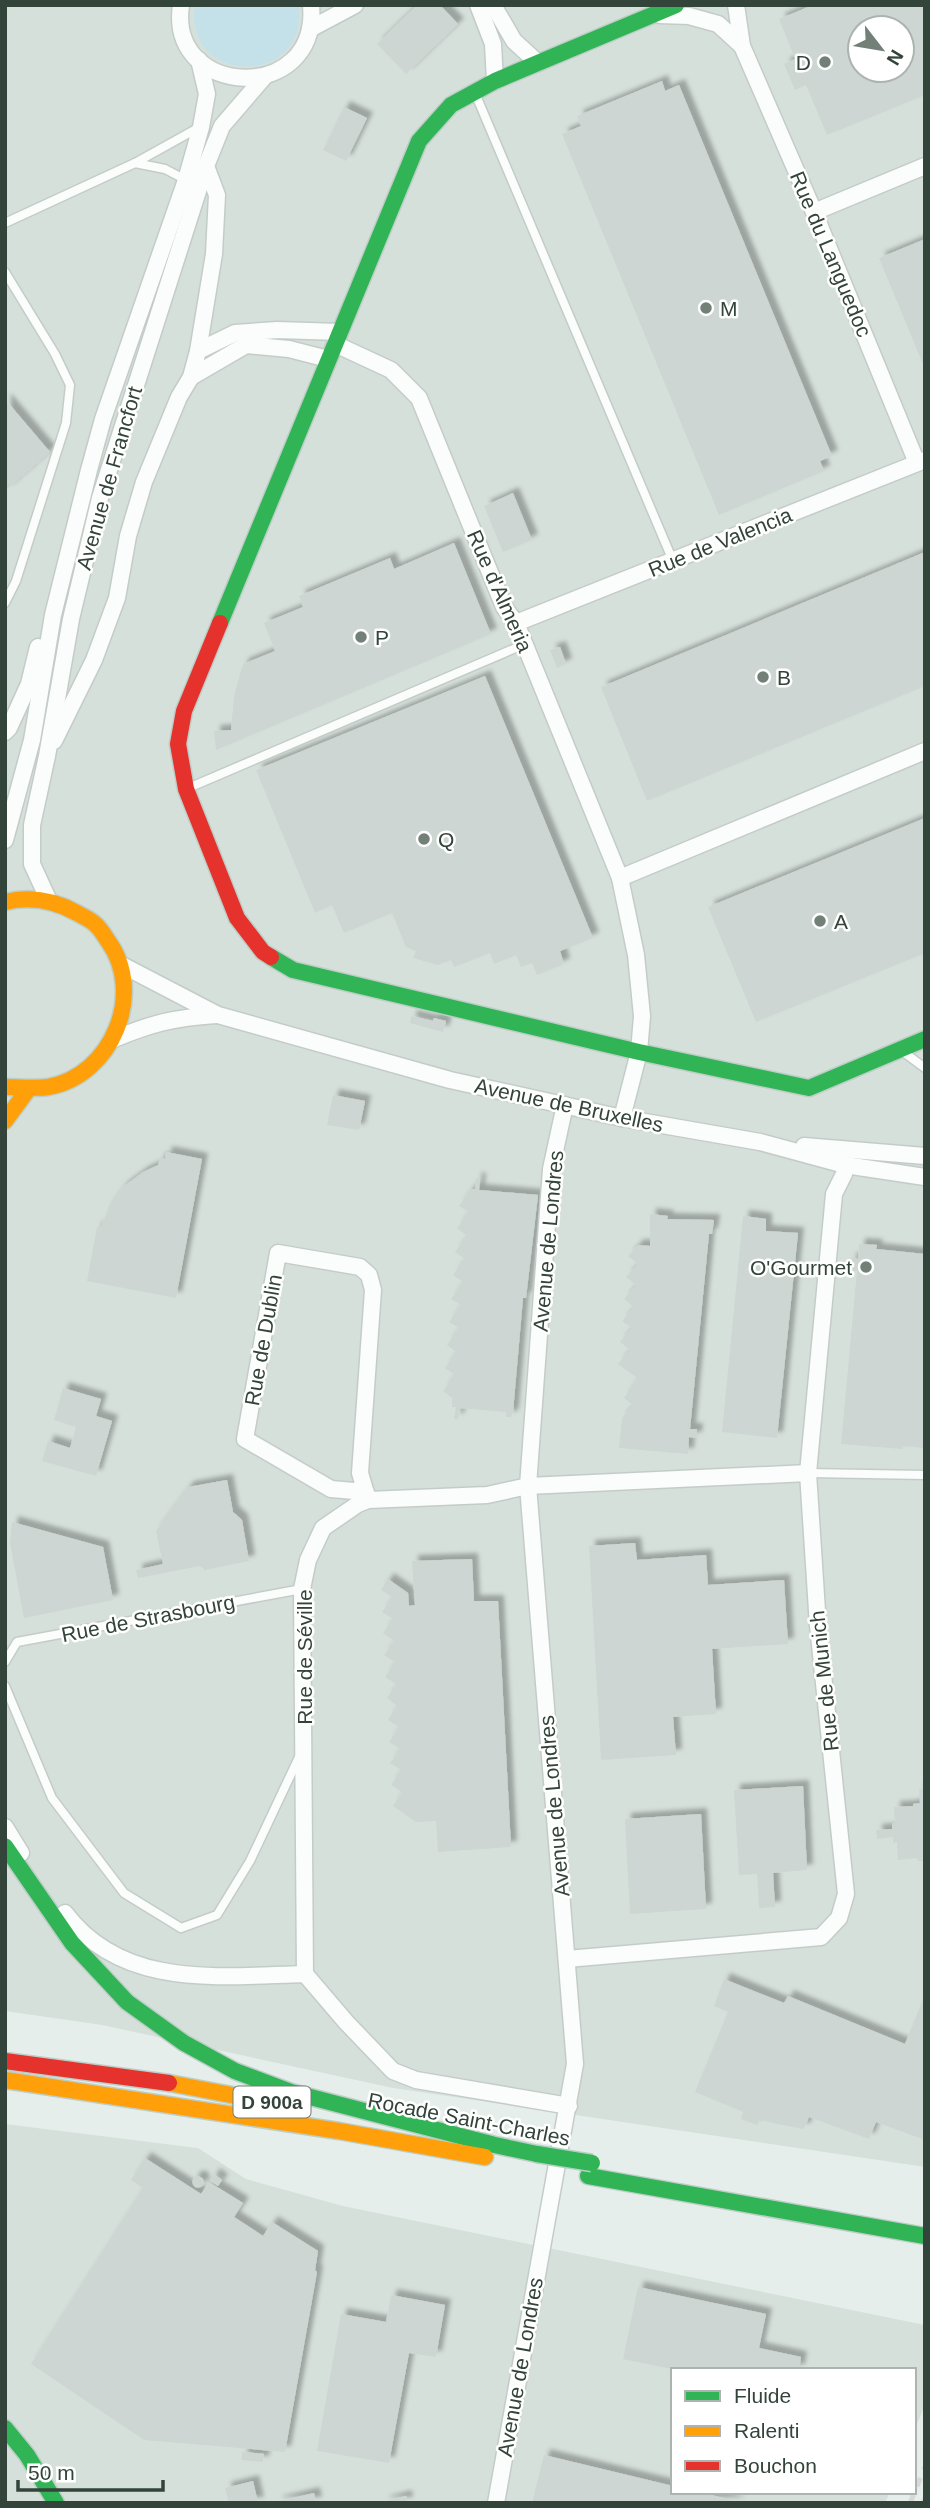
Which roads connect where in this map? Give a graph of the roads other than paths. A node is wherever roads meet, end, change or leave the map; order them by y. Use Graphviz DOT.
graph roads {
  1 [pos="311,5"];
  2 [pos="355,5"];
  3 [pos="478,5"];
  4 [pos="493,5"];
  5 [pos="676,5"];
  6 [pos="736,5"];
  7 [pos="179,8"];
  8 [pos="657,15"];
  9 [pos="310,29"];
  10 [pos="743,47"];
  11 [pos="199,60"];
  12 [pos="538,63"];
  13 [pos="265,76"];
  14 [pos="495,82"];
  15 [pos="474,93"];
  16 [pos="201,127"];
  17 [pos="135,163"];
  18 [pos="206,166"];
  19 [pos="925,166"];
  20 [pos="186,180"];
  21 [pos="814,212"];
  22 [pos="5,223"];
  23 [pos="5,272"];
  24 [pos="335,345"];
  25 [pos="198,352"];
  26 [pos="191,377"];
  27 [pos="921,461"];
  28 [pos="89,470"];
  29 [pos="673,561"];
  30 [pos="5,603"];
  31 [pos="516,623"];
  32 [pos="524,644"];
  33 [pos="5,732"];
  34 [pos="925,751"];
  35 [pos="47,756"];
  36 [pos="186,789"];
  37 [pos="5,841"];
  38 [pos="620,878"];
  39 [pos="49,901"];
  40 [pos="5,902"];
  41 [pos="120,964"];
  42 [pos="218,1015"];
  43 [pos="114,1039"];
  44 [pos="925,1039"];
  45 [pos="900,1049"];
  46 [pos="639,1052"];
  47 [pos="925,1068"];
  48 [pos="5,1087"];
  49 [pos="27,1091"];
  50 [pos="565,1105"];
  51 [pos="622,1118"];
  52 [pos="5,1121"];
  53 [pos="760,1142"];
  54 [pos="925,1156"];
  55 [pos="845,1165"];
  56 [pos="925,1177"];
  57 [pos="808,1474"];
  58 [pos="925,1475"];
  59 [pos="528,1486"];
  60 [pos="367,1496"];
  61 [pos="302,1589"];
  62 [pos="5,1662"];
  63 [pos="5,1686"];
  64 [pos="303,1748"];
  65 [pos="5,1827"];
  66 [pos="5,1846"];
  67 [pos="567,1959"];
  68 [pos="305,1973"];
  69 [pos="5,2060"];
  70 [pos="5,2080"];
  71 [pos="569,2106"];
  72 [pos="491,2144"];
  73 [pos="536,2160"];
  74 [pos="590,2170"];
  75 [pos="925,2224"];
  76 [pos="925,2236"];
  77 [pos="5,2428"];
  78 [pos="56,2503"];
  79 [pos="496,2503"];
  1 -- 9 [label="street"];
  2 -- 9 [label="street"];
  3 -- 14 [label="street"];
  4 -- 12 [label="street"];
  5 -- 8 [label="main road"];
  6 -- 10 [label="street, Rue du Languedoc"];
  7 -- 11 [label="street"];
  8 -- 10 [label="street, Rue du Languedoc"];
  8 -- 12 [label="main road"];
  9 -- 13 [label="street"];
  10 -- 21 [label="street, Rue du Languedoc"];
  11 -- 13 [label="street"];
  11 -- 16 [label="street, Avenue de Francfort"];
  12 -- 14 [label="main road"];
  13 -- 18 [label="street, Avenue de Francfort"];
  14 -- 15 [label="main road"];
  15 -- 24 [label="main road"];
  15 -- 29 [label="lane"];
  16 -- 17 [label="lane"];
  16 -- 20 [label="street, Avenue de Francfort"];
  17 -- 20 [label="lane"];
  17 -- 22 [label="lane"];
  18 -- 25 [label="street"];
  18 -- 35 [label="street, Avenue de Francfort"];
  19 -- 21 [label="street"];
  20 -- 28 [label="street, Avenue de Francfort"];
  21 -- 27 [label="street, Rue du Languedoc"];
  23 -- 30 [label="lane"];
  24 -- 25 [label="street"];
  24 -- 26 [label="street"];
  24 -- 31 [label="street, Rue d'Almeria"];
  24 -- 36 [label="main road"];
  25 -- 26 [label="street"];
  26 -- 35 [label="street"];
  27 -- 29 [label="street, Rue de Valencia"];
  28 -- 33 [label="street"];
  28 -- 37 [label="street, Avenue de Francfort"];
  29 -- 31 [label="street, Rue de Valencia"];
  31 -- 32 [label="street, Rue d'Almeria"];
  32 -- 36 [label="lane"];
  32 -- 38 [label="street, Rue d'Almeria"];
  34 -- 38 [label="street"];
  35 -- 39 [label="street, Avenue de Francfort"];
  36 -- 46 [label="main road"];
  38 -- 46 [label="street, Rue d'Almeria"];
  39 -- 40 [label="main road"];
  39 -- 41 [label="main road"];
  41 -- 42 [label="street, Avenue de Bruxelles"];
  41 -- 43 [label="main road"];
  42 -- 43 [label="street, Avenue de Bruxelles"];
  42 -- 50 [label="street, Avenue de Bruxelles"];
  43 -- 49 [label="main road"];
  44 -- 45 [label="main road"];
  45 -- 46 [label="main road"];
  45 -- 47 [label="lane"];
  46 -- 51 [label="street, Rue d'Almeria"];
  48 -- 49 [label="main road"];
  49 -- 52 [label="main road"];
  50 -- 51 [label="street, Avenue de Bruxelles"];
  50 -- 59 [label="street, Avenue de Londres"];
  51 -- 53 [label="street, Avenue de Bruxelles"];
  53 -- 54 [label="street"];
  53 -- 55 [label="street, Avenue de Bruxelles"];
  55 -- 56 [label="street, Avenue de Bruxelles"];
  55 -- 57 [label="street, Rue de Munich"];
  57 -- 58 [label="lane"];
  57 -- 59 [label="street, Rue de Séville"];
  57 -- 67 [label="street, Rue de Munich"];
  59 -- 60 [label="street, Rue de Séville"];
  59 -- 67 [label="street, Avenue de Londres"];
  60 -- 60 [label="street, Rue de Dublin"];
  60 -- 61 [label="street, Rue de Séville"];
  61 -- 62 [label="lane, Rue de Strasbourg"];
  61 -- 64 [label="street, Rue de Séville"];
  63 -- 64 [label="lane"];
  64 -- 68 [label="street, Rue de Séville"];
  65 -- 68 [label="street"];
  66 -- 72 [label="main road"];
  67 -- 71 [label="street, Avenue de Londres"];
  68 -- 71 [label="street"];
  69 -- 72 [label="main road, Rocade Saint-Charles / D 900a"];
  70 -- 73 [label="main road, Rocade Saint-Charles / D 900a"];
  71 -- 79 [label="street, Avenue de Londres"];
  72 -- 73 [label="main road, Rocade Saint-Charles / D 900a"];
  73 -- 74 [label="main road, Rocade Saint-Charles / D 900a"];
  74 -- 75 [label="main road, Rocade Saint-Charles / D 900a"];
  74 -- 76 [label="main road, Rocade Saint-Charles / D 900a"];
  77 -- 78 [label="main road"];
}
